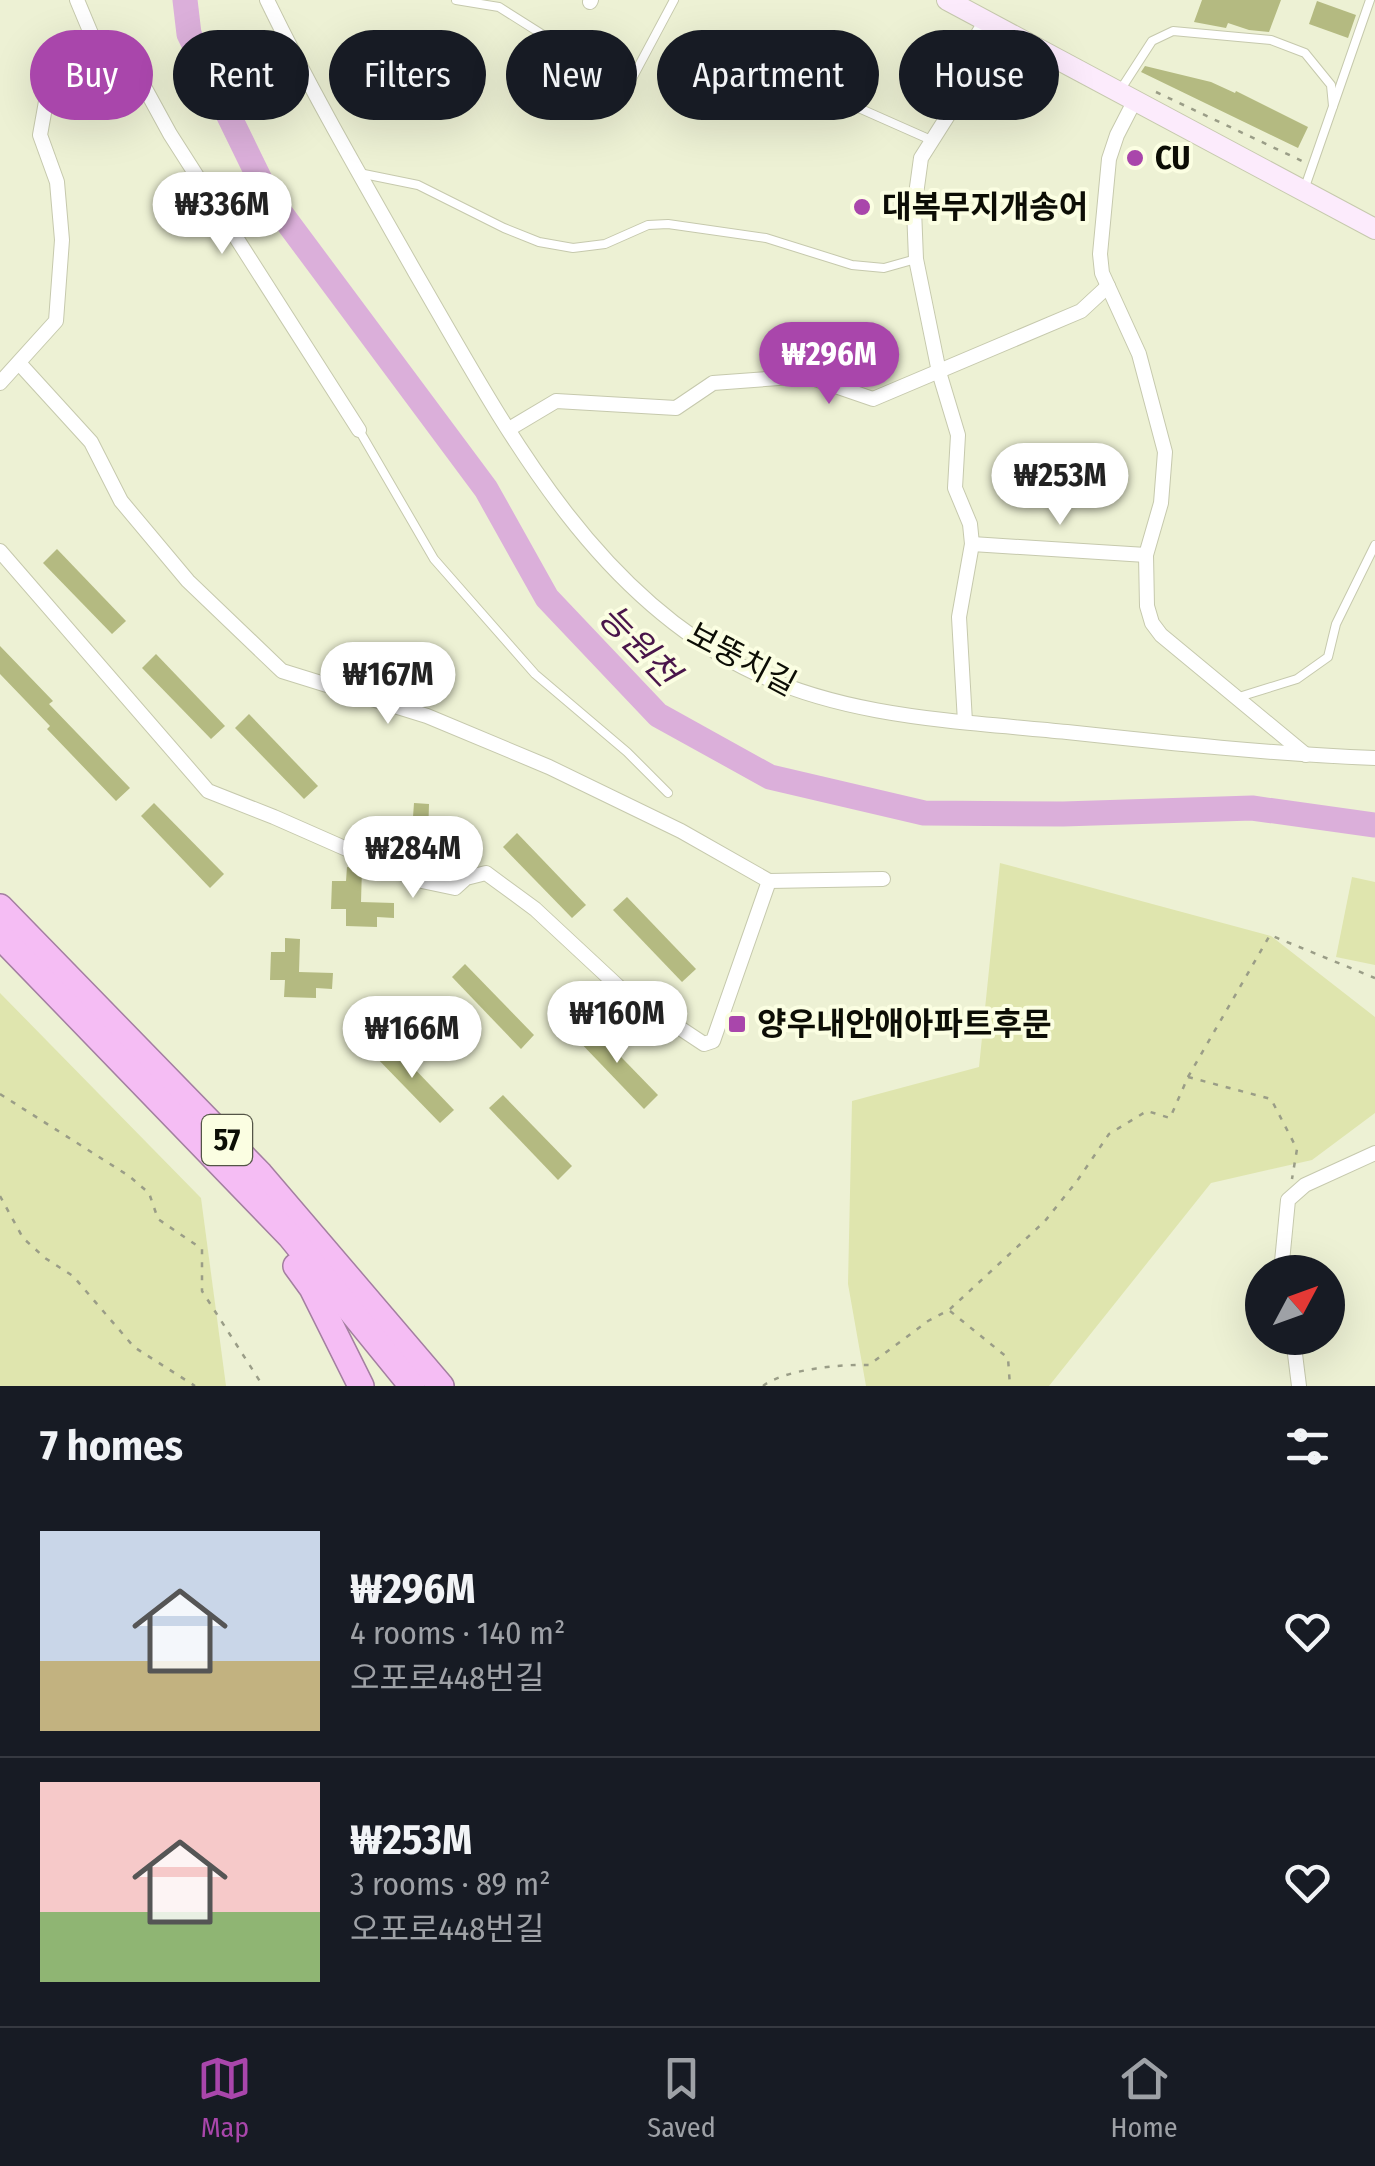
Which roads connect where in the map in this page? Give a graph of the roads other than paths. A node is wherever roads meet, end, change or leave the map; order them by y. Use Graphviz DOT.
graph roads {
  1 [pos="77,0"];
  2 [pos="267,0"];
  3 [pos="456,0"];
  4 [pos="674,0"];
  5 [pos="1369,0"];
  6 [pos="960,3"];
  7 [pos="985,22"];
  8 [pos="90,30"];
  9 [pos="1133,93"];
  10 [pos="153,102"];
  11 [pos="1333,106"];
  12 [pos="879,117"];
  13 [pos="43,120"];
  14 [pos="931,140"];
  15 [pos="359,173"];
  16 [pos="1304,192"];
  17 [pos="1375,230"];
  18 [pos="916,259"];
  19 [pos="1108,286"];
  20 [pos="19,364"];
  21 [pos="940,372"];
  22 [pos="0,383"];
  23 [pos="359,430"];
  24 [pos="509,430"];
  25 [pos="972,544"];
  26 [pos="1375,545"];
  27 [pos="0,551"];
  28 [pos="1146,554"];
  29 [pos="1239,697"];
  30 [pos="965,722"];
  31 [pos="1306,756"];
  32 [pos="1375,758"];
  33 [pos="668,793"];
  34 [pos="883,878"];
  35 [pos="769,881"];
  36 [pos="0,907"];
  37 [pos="0,936"];
  38 [pos="1375,1153"];
  39 [pos="223,1164"];
  40 [pos="1283,1255"];
  41 [pos="1294,1355"];
  42 [pos="362,1386"];
  43 [pos="412,1386"];
  44 [pos="441,1386"];
  45 [pos="1299,1386"];
  1 -- 8 [label="street"];
  2 -- 15 [label="street, 보뚱치길"];
  3 -- 4 [label="lane"];
  5 -- 11 [label="lane"];
  6 -- 7 [label="street"];
  7 -- 9 [label="street"];
  7 -- 14 [label="street"];
  9 -- 11 [label="lane"];
  9 -- 16 [label="street"];
  9 -- 19 [label="street"];
  10 -- 23 [label="street"];
  11 -- 16 [label="lane"];
  12 -- 14 [label="lane"];
  13 -- 20 [label="street"];
  14 -- 18 [label="street"];
  15 -- 18 [label="lane"];
  15 -- 24 [label="street, 보뚱치길"];
  16 -- 17 [label="street"];
  18 -- 21 [label="street"];
  19 -- 21 [label="street"];
  19 -- 28 [label="street"];
  20 -- 22 [label="street"];
  20 -- 35 [label="street"];
  21 -- 24 [label="street"];
  21 -- 25 [label="street"];
  23 -- 33 [label="lane"];
  24 -- 30 [label="street, 보뚱치길"];
  25 -- 28 [label="street"];
  25 -- 30 [label="street"];
  26 -- 29 [label="lane"];
  27 -- 35 [label="street"];
  28 -- 29 [label="street"];
  29 -- 31 [label="street"];
  30 -- 31 [label="street, 보뚱치길"];
  31 -- 32 [label="street, 보뚱치길"];
  34 -- 35 [label="street"];
  36 -- 44 [label="highway, 57"];
  37 -- 39 [label="highway, 57"];
  38 -- 40 [label="street"];
  39 -- 42 [label="highway"];
  39 -- 43 [label="highway, 57"];
  41 -- 45 [label="street"];
}
